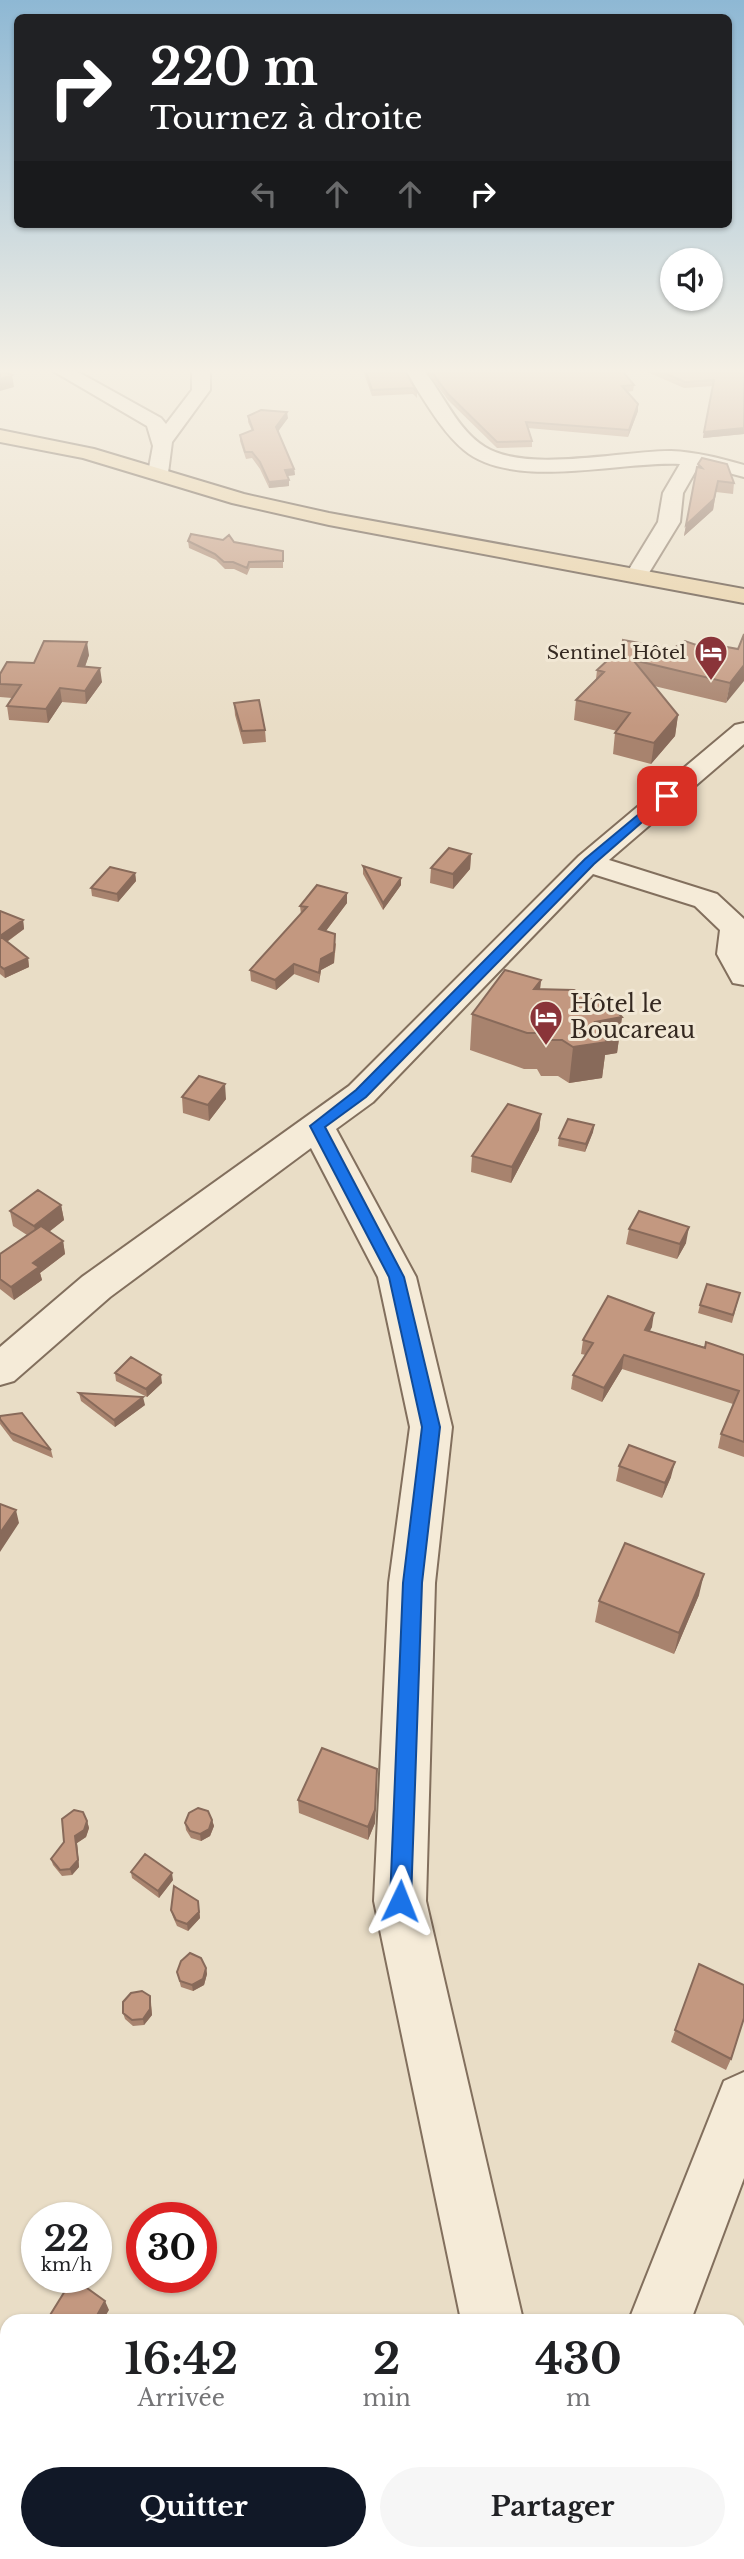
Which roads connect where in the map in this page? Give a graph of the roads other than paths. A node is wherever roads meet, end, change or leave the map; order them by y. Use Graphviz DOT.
graph roads {
  1 [pos="203,487"];
  2 [pos="676,487"];
  3 [pos="636,576"];
  4 [pos="744,596"];
  5 [pos="744,731"];
  6 [pos="589,862"];
  7 [pos="744,976"];
  8 [pos="317,1126"];
  9 [pos="0,1370"];
  10 [pos="744,2101"];
  11 [pos="491,2314"];
  12 [pos="662,2314"];
  1 -- 3 [label="main road"];
  2 -- 3 [label="street"];
  3 -- 4 [label="main road"];
  5 -- 6 [label="street"];
  6 -- 7 [label="street"];
  6 -- 8 [label="street"];
  8 -- 9 [label="street"];
  8 -- 11 [label="street"];
  10 -- 12 [label="street"];
}
